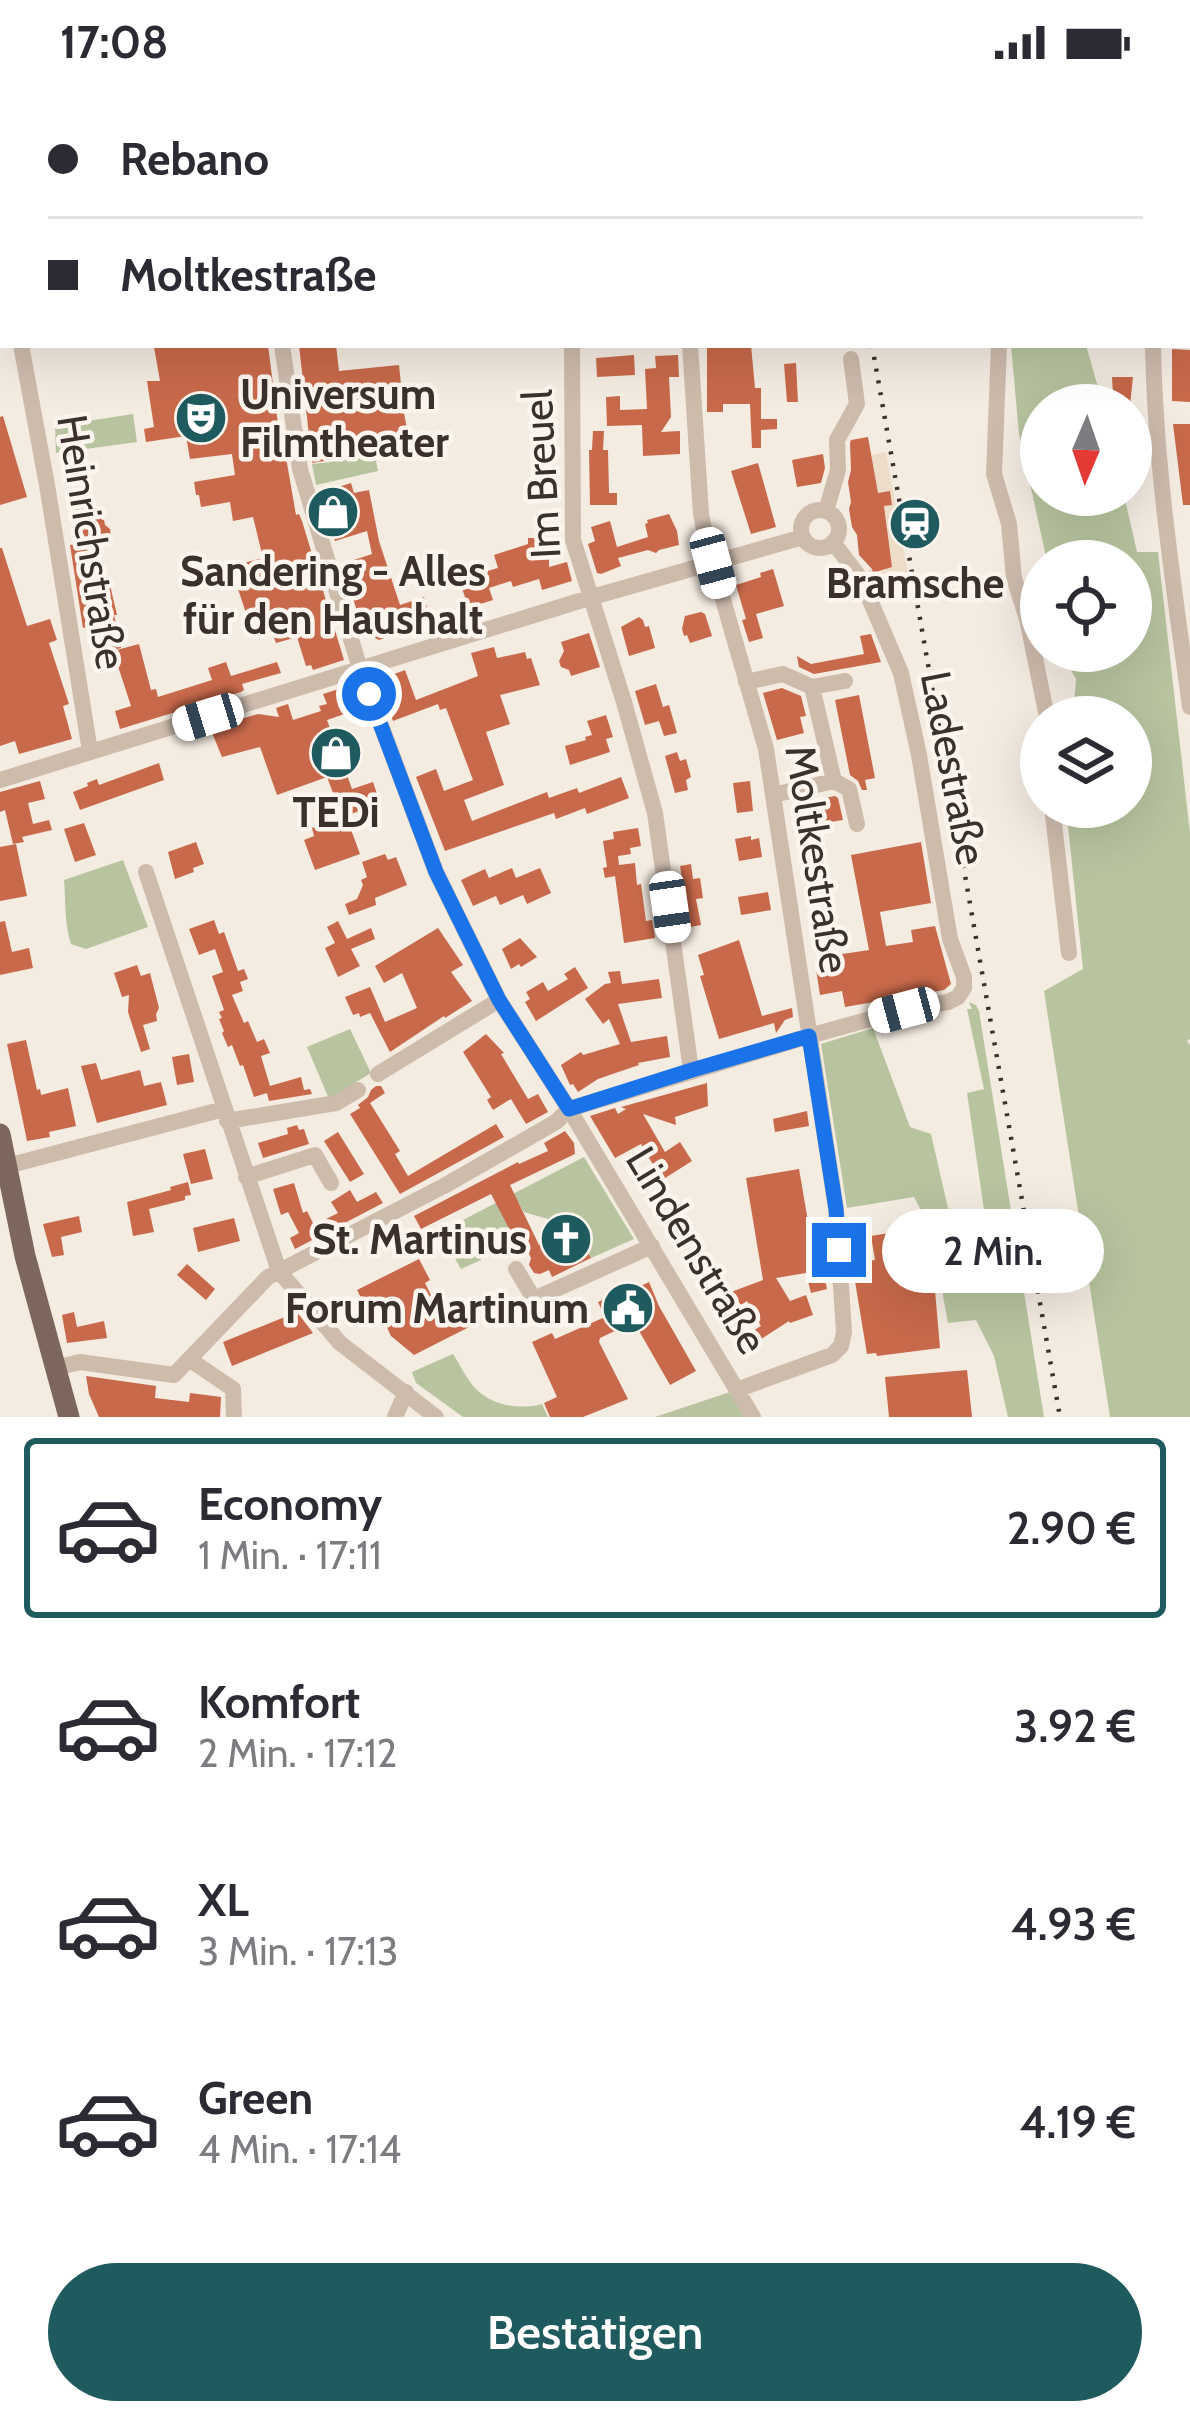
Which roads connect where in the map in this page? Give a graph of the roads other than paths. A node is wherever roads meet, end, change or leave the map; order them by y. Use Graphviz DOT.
graph roads {
  1 [pos="22,348"];
  2 [pos="283,348"];
  3 [pos="572,348"];
  4 [pos="690,348"];
  5 [pos="999,348"];
  6 [pos="1153,348"];
  7 [pos="851,359"];
  8 [pos="826,511"];
  9 [pos="803,537"];
  10 [pos="833,542"];
  11 [pos="1190,546"];
  12 [pos="1168,547"];
  13 [pos="713,563"];
  14 [pos="589,598"];
  15 [pos="360,669"];
  16 [pos="845,681"];
  17 [pos="746,682"];
  18 [pos="812,687"];
  19 [pos="1043,696"];
  20 [pos="1190,707"];
  21 [pos="90,752"];
  22 [pos="0,780"];
  23 [pos="834,781"];
  24 [pos="773,795"];
  25 [pos="857,824"];
  26 [pos="1054,828"];
  27 [pos="146,872"];
  28 [pos="1069,953"];
  29 [pos="499,1000"];
  30 [pos="809,1036"];
  31 [pos="692,1070"];
  32 [pos="378,1073"];
  33 [pos="358,1090"];
  34 [pos="569,1109"];
  35 [pos="226,1115"];
  36 [pos="0,1134"];
  37 [pos="7,1166"];
  38 [pos="246,1177"];
  39 [pos="331,1184"];
  40 [pos="652,1246"];
  41 [pos="517,1269"];
  42 [pos="279,1271"];
  43 [pos="189,1359"];
  44 [pos="55,1368"];
  45 [pos="739,1389"];
  46 [pos="406,1392"];
  47 [pos="69,1417"];
  48 [pos="234,1417"];
  49 [pos="395,1417"];
  50 [pos="436,1417"];
  51 [pos="753,1417"];
  1 -- 21 [label="street, Heinrichstraße"];
  2 -- 15 [label="street, Lindenstraße"];
  3 -- 14 [label="street, Im Breuel"];
  4 -- 13 [label="street, Moltkestraße"];
  5 -- 19 [label="street"];
  6 -- 12 [label="street"];
  7 -- 8 [label="street"];
  8 -- 9 [label="street"];
  8 -- 10 [label="street"];
  9 -- 10 [label="street"];
  9 -- 13 [label="street"];
  10 -- 30 [label="street, Ladestraße"];
  11 -- 12 [label="street"];
  12 -- 20 [label="street"];
  13 -- 14 [label="street"];
  13 -- 17 [label="street, Moltkestraße"];
  14 -- 15 [label="street"];
  14 -- 31 [label="street, Im Breuel"];
  15 -- 21 [label="street"];
  15 -- 29 [label="street, Lindenstraße"];
  16 -- 18 [label="street"];
  17 -- 18 [label="street"];
  17 -- 24 [label="street, Moltkestraße"];
  18 -- 23 [label="street"];
  21 -- 22 [label="street"];
  23 -- 24 [label="street"];
  23 -- 25 [label="street"];
  24 -- 30 [label="street, Moltkestraße"];
  26 -- 28 [label="street"];
  27 -- 35 [label="street"];
  29 -- 32 [label="street"];
  29 -- 34 [label="street, Lindenstraße"];
  30 -- 31 [label="street"];
  30 -- 45 [label="street, Moltkestraße"];
  31 -- 34 [label="street"];
  33 -- 35 [label="street"];
  34 -- 40 [label="street, Lindenstraße"];
  34 -- 42 [label="street"];
  35 -- 37 [label="street"];
  35 -- 38 [label="street"];
  36 -- 37 [label="main road"];
  37 -- 44 [label="main road"];
  38 -- 39 [label="street"];
  38 -- 42 [label="street"];
  40 -- 41 [label="street"];
  40 -- 45 [label="street, Lindenstraße"];
  42 -- 43 [label="street"];
  42 -- 46 [label="street"];
  43 -- 44 [label="street"];
  43 -- 48 [label="street"];
  44 -- 47 [label="main road"];
  45 -- 51 [label="street, Lindenstraße"];
  46 -- 49 [label="street"];
  46 -- 50 [label="street"];
}
